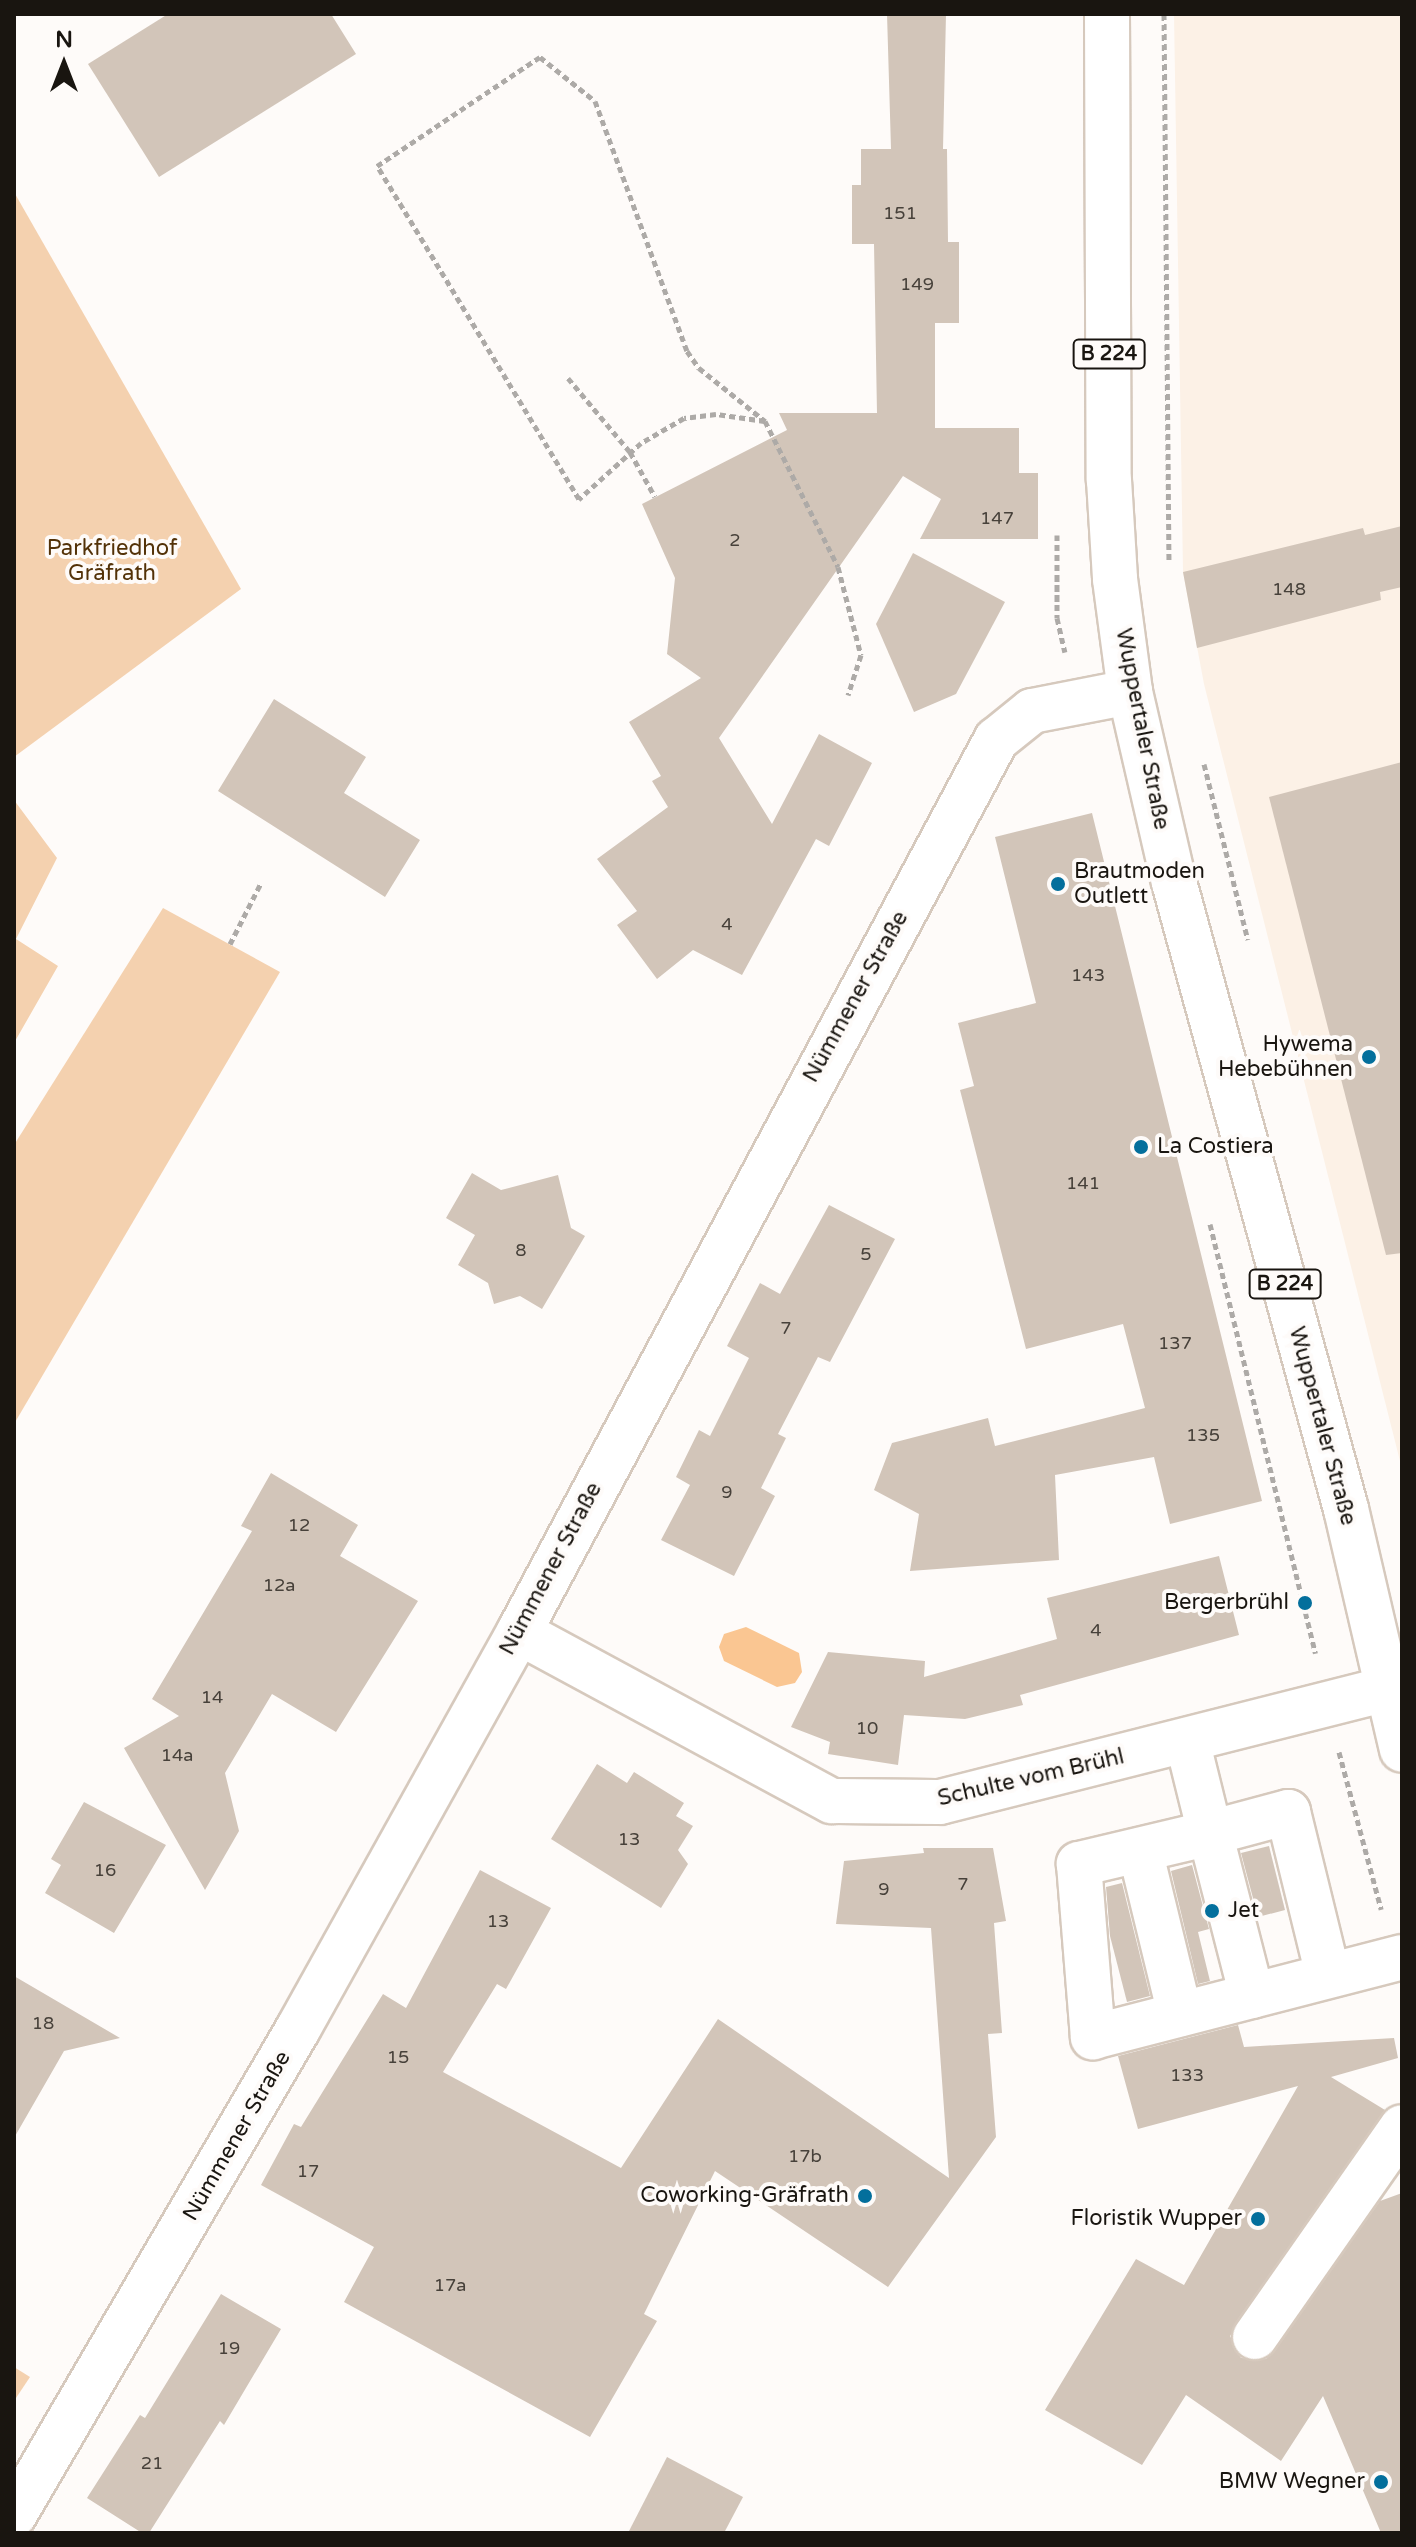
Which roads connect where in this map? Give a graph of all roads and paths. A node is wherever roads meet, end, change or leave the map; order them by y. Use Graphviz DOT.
graph roads {
  1 [pos="1107,14"];
  2 [pos="1164,14"];
  3 [pos="568,378"];
  4 [pos="765,421"];
  5 [pos="630,452"];
  6 [pos="655,497"];
  7 [pos="1169,574"];
  8 [pos="1130,692"];
  9 [pos="848,695"];
  10 [pos="1200,748"];
  11 [pos="261,883"];
  12 [pos="230,944"];
  13 [pos="1249,947"];
  14 [pos="1210,1222"];
  15 [pos="519,1632"];
  16 [pos="1386,1689"];
  17 [pos="1326,1701"];
  18 [pos="1187,1740"];
  19 [pos="1402,1750"];
  20 [pos="1210,1833"];
  21 [pos="1140,1850"];
  22 [pos="1398,1958"];
  23 [pos="1328,1975"];
  24 [pos="1252,1996"];
  25 [pos="1180,2014"];
  26 [pos="1402,2127"];
  27 [pos="1255,2337"];
  28 [pos="14,2515"];
  1 -- 8 [label="street, Wuppertaler Straße / B 224"];
  2 -- 7 [label="path"];
  3 -- 5 [label="path"];
  4 -- 5 [label="path"];
  4 -- 5 [label="path"];
  4 -- 9 [label="path"];
  5 -- 6 [label="path"];
  8 -- 15 [label="street, Nümmener Straße"];
  8 -- 16 [label="street, Wuppertaler Straße / B 224"];
  10 -- 13 [label="path"];
  11 -- 12 [label="path"];
  14 -- 17 [label="path"];
  15 -- 18 [label="street, Schulte vom Brühl"];
  15 -- 28 [label="street, Nümmener Straße"];
  16 -- 17 [label="street, Schulte vom Brühl"];
  16 -- 19 [label="street, Wuppertaler Straße / B 224"];
  17 -- 18 [label="street, Schulte vom Brühl"];
  17 -- 22 [label="path"];
  18 -- 20 [label="street"];
  20 -- 21 [label="street"];
  20 -- 23 [label="street"];
  20 -- 24 [label="street"];
  21 -- 25 [label="street"];
  21 -- 25 [label="street"];
  22 -- 23 [label="street"];
  23 -- 24 [label="street"];
  24 -- 25 [label="street"];
  26 -- 27 [label="street"];
}
